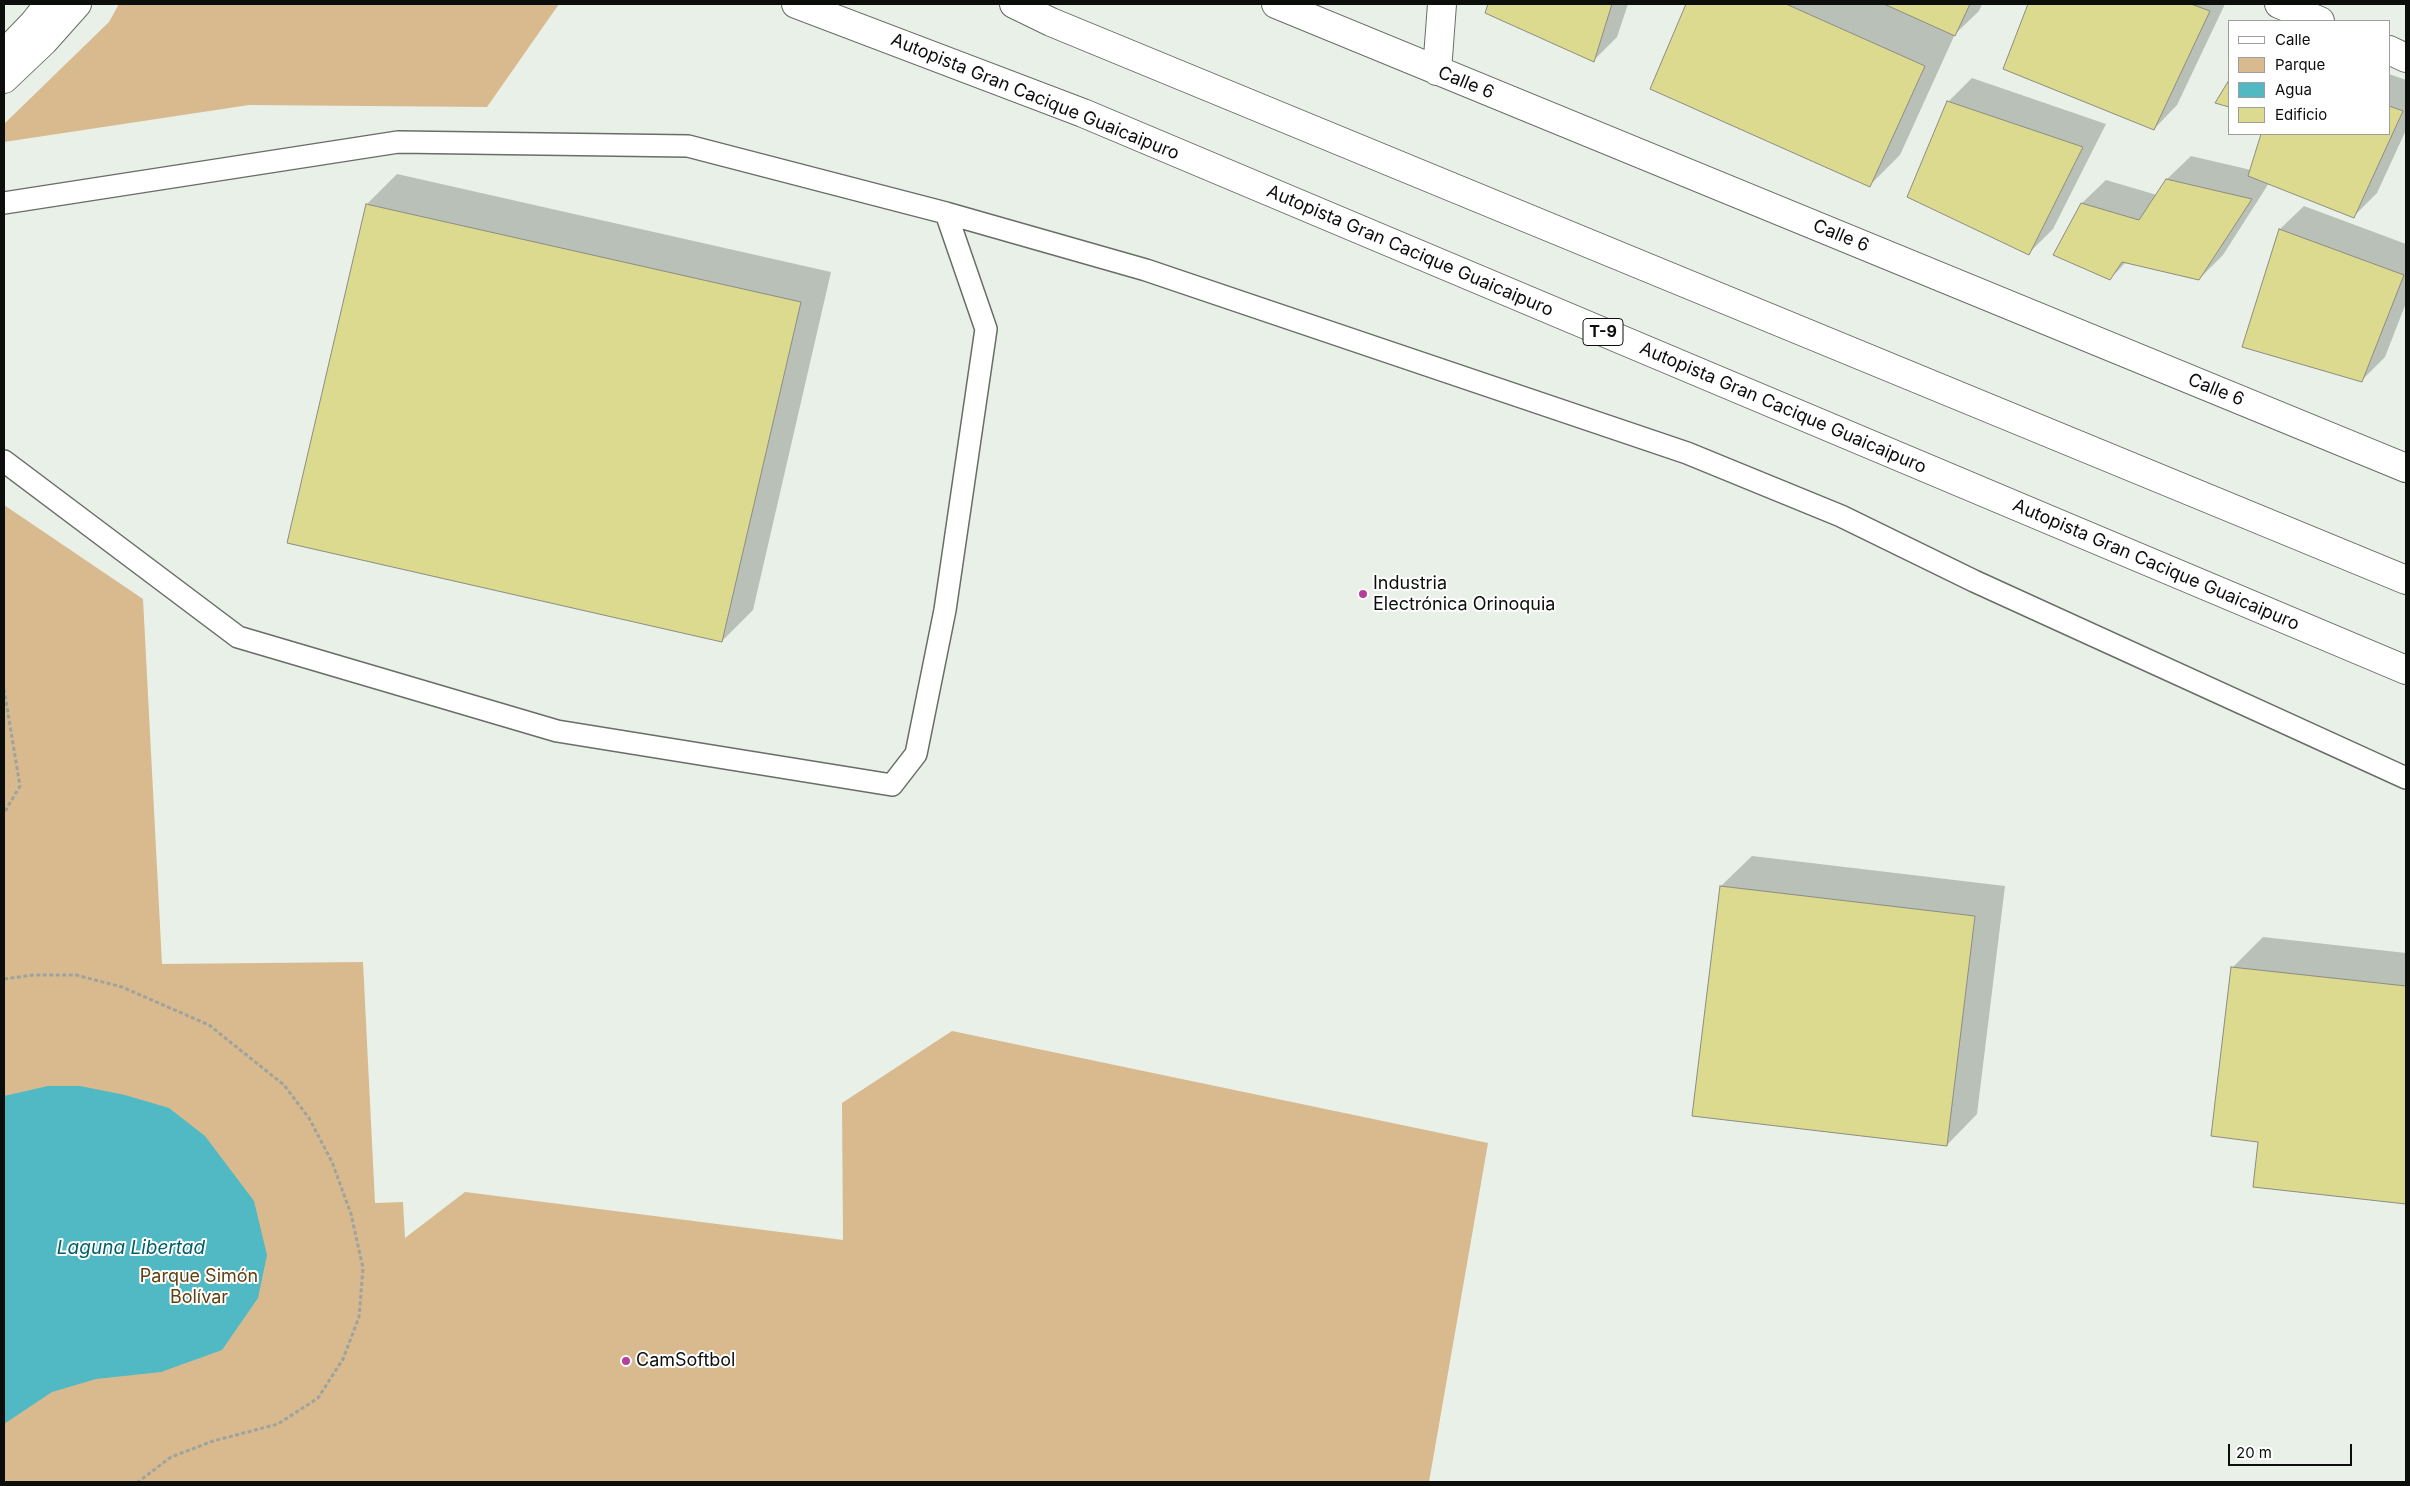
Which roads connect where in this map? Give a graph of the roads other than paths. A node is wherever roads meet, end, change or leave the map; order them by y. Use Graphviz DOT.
graph roads {
  1 [pos="49,4"];
  2 [pos="77,4"];
  3 [pos="796,4"];
  4 [pos="1014,4"];
  5 [pos="1276,4"];
  6 [pos="1442,4"];
  7 [pos="2279,4"];
  8 [pos="2318,20"];
  9 [pos="2390,50"];
  10 [pos="4,54"];
  11 [pos="2406,58"];
  12 [pos="1437,70"];
  13 [pos="4,79"];
  14 [pos="4,203"];
  15 [pos="946,214"];
  16 [pos="4,461"];
  17 [pos="2406,468"];
  18 [pos="2406,580"];
  19 [pos="2406,670"];
  20 [pos="2406,778"];
  1 -- 10 [label="main road"];
  2 -- 13 [label="main road"];
  3 -- 19 [label="main road, Autopista Gran Cacique Guaicaipuro / T-9"];
  4 -- 18 [label="main road"];
  5 -- 12 [label="main road, Calle 6"];
  6 -- 12 [label="main road"];
  7 -- 8 [label="main road"];
  9 -- 11 [label="main road"];
  12 -- 17 [label="main road, Calle 6"];
  14 -- 15 [label="lane"];
  15 -- 16 [label="lane"];
  15 -- 20 [label="lane"];
}
